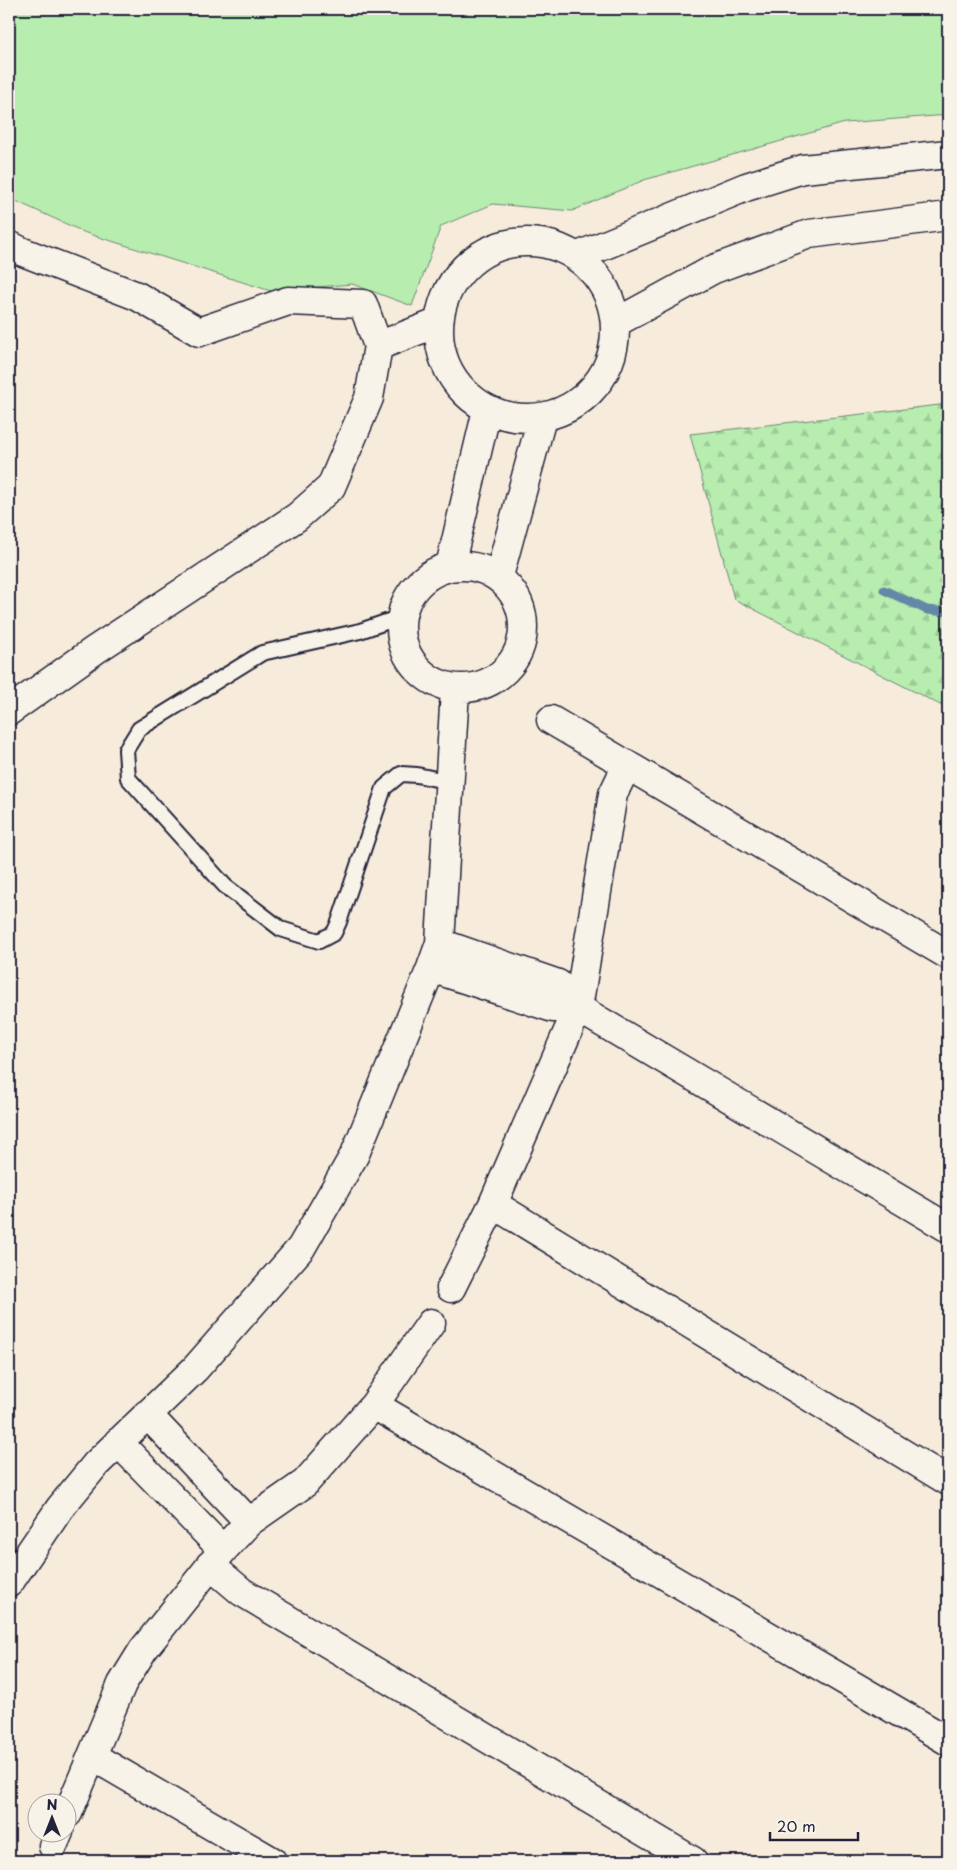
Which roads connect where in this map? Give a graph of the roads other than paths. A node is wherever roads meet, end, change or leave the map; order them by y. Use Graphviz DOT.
graph roads {
  1 [pos="948,154"];
  2 [pos="948,216"];
  3 [pos="9,245"];
  4 [pos="578,256"];
  5 [pos="617,322"];
  6 [pos="437,323"];
  7 [pos="378,346"];
  8 [pos="487,410"];
  9 [pos="542,418"];
  10 [pos="450,566"];
  11 [pos="498,576"];
  12 [pos="400,617"];
  13 [pos="454,690"];
  14 [pos="9,711"];
  15 [pos="551,720"];
  16 [pos="627,765"];
  17 [pos="450,782"];
  18 [pos="948,955"];
  19 [pos="435,956"];
  20 [pos="578,1008"];
  21 [pos="493,1204"];
  22 [pos="948,1228"];
  23 [pos="451,1288"];
  24 [pos="431,1323"];
  25 [pos="374,1406"];
  26 [pos="147,1414"];
  27 [pos="118,1442"];
  28 [pos="185,1454"];
  29 [pos="948,1481"];
  30 [pos="156,1482"];
  31 [pos="249,1522"];
  32 [pos="216,1558"];
  33 [pos="9,1583"];
  34 [pos="948,1741"];
  35 [pos="92,1756"];
  36 [pos="77,1792"];
  37 [pos="272,1861"];
  38 [pos="693,1861"];
  1 -- 4 [label="street"];
  2 -- 5 [label="street"];
  3 -- 7 [label="street"];
  4 -- 5 [label="street"];
  4 -- 6 [label="street"];
  5 -- 9 [label="street"];
  6 -- 7 [label="street"];
  6 -- 8 [label="street"];
  7 -- 14 [label="street"];
  8 -- 9 [label="street"];
  8 -- 10 [label="street"];
  9 -- 11 [label="street"];
  10 -- 11 [label="street"];
  10 -- 12 [label="street"];
  11 -- 13 [label="street"];
  12 -- 13 [label="street"];
  12 -- 17 [label="lane"];
  13 -- 17 [label="street"];
  15 -- 16 [label="street"];
  16 -- 18 [label="street"];
  16 -- 20 [label="street"];
  17 -- 19 [label="street"];
  19 -- 20 [label="street"];
  19 -- 26 [label="street"];
  20 -- 21 [label="street"];
  20 -- 22 [label="street"];
  21 -- 23 [label="street"];
  21 -- 29 [label="street"];
  24 -- 25 [label="street"];
  25 -- 31 [label="street"];
  25 -- 34 [label="street"];
  26 -- 27 [label="street"];
  26 -- 28 [label="street"];
  27 -- 30 [label="street"];
  27 -- 33 [label="street"];
  28 -- 30 [label="street"];
  28 -- 31 [label="street"];
  30 -- 32 [label="street"];
  31 -- 32 [label="street"];
  32 -- 35 [label="street"];
  32 -- 38 [label="street"];
  35 -- 36 [label="street"];
  35 -- 37 [label="street"];
}
